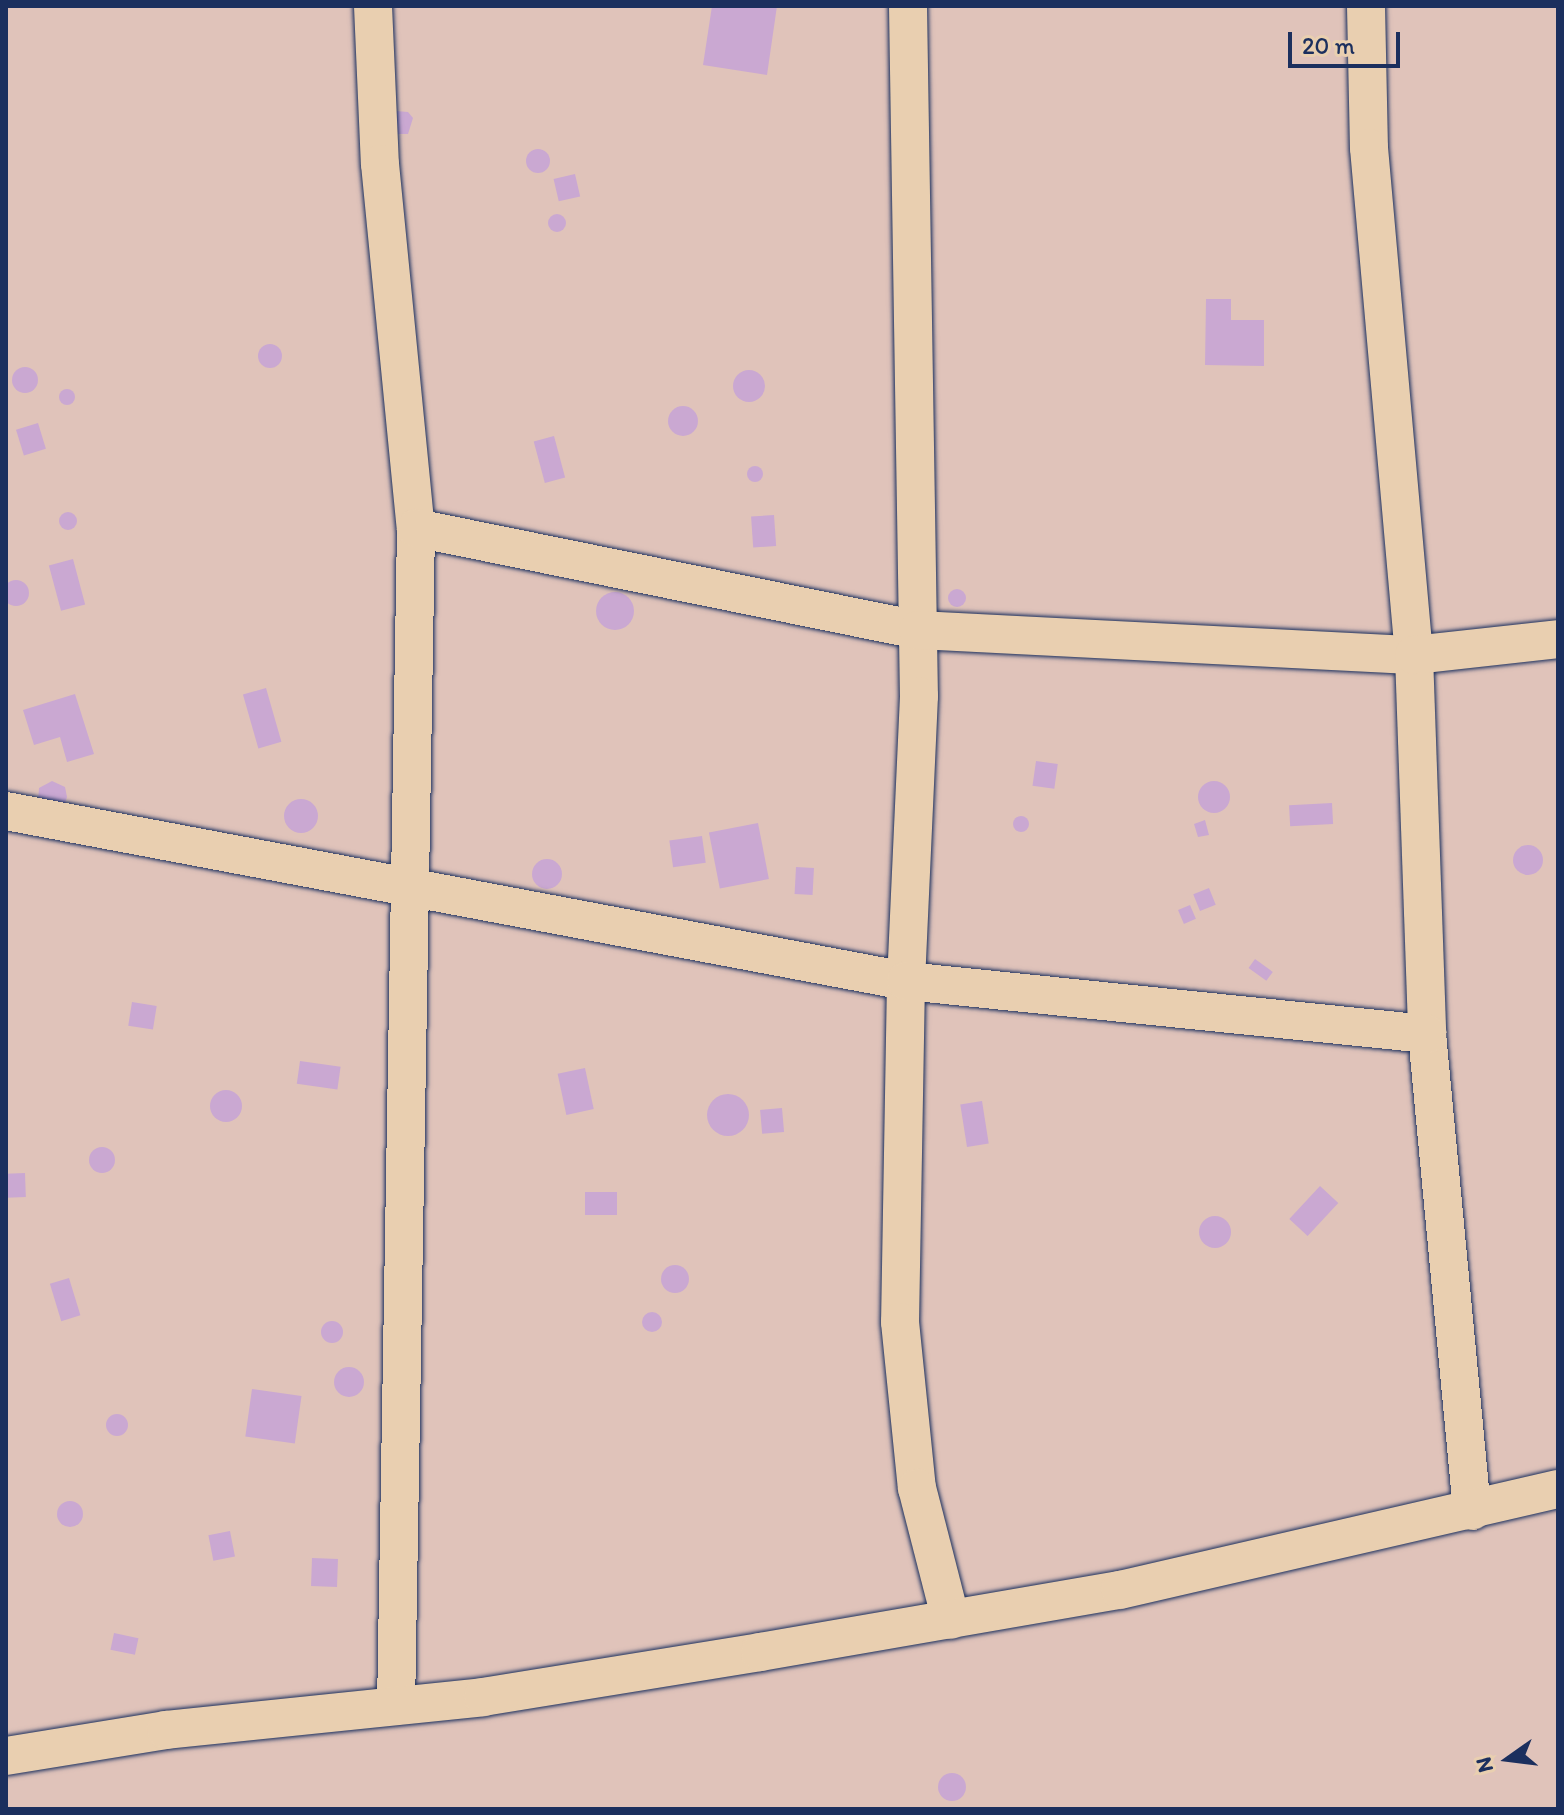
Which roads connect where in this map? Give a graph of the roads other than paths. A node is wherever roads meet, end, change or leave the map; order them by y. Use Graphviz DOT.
graph roads {
  1 [pos="373,6"];
  2 [pos="908,6"];
  3 [pos="1366,6"];
  4 [pos="416,528"];
  5 [pos="918,630"];
  6 [pos="1558,639"];
  7 [pos="1414,655"];
  8 [pos="6,811"];
  9 [pos="411,887"];
  10 [pos="906,981"];
  11 [pos="1427,1034"];
  12 [pos="1558,1489"];
  13 [pos="1472,1511"];
  14 [pos="951,1620"];
  15 [pos="396,1706"];
  16 [pos="6,1756"];
  1 -- 4 [label="street"];
  2 -- 5 [label="street"];
  3 -- 7 [label="street"];
  4 -- 5 [label="street"];
  4 -- 9 [label="street"];
  5 -- 7 [label="street"];
  5 -- 10 [label="street"];
  6 -- 7 [label="street"];
  7 -- 11 [label="street"];
  8 -- 9 [label="street"];
  9 -- 10 [label="street"];
  9 -- 15 [label="street"];
  10 -- 11 [label="street"];
  10 -- 14 [label="street"];
  11 -- 13 [label="street"];
  12 -- 13 [label="street"];
  13 -- 14 [label="street"];
  14 -- 15 [label="street"];
  15 -- 16 [label="street"];
}
